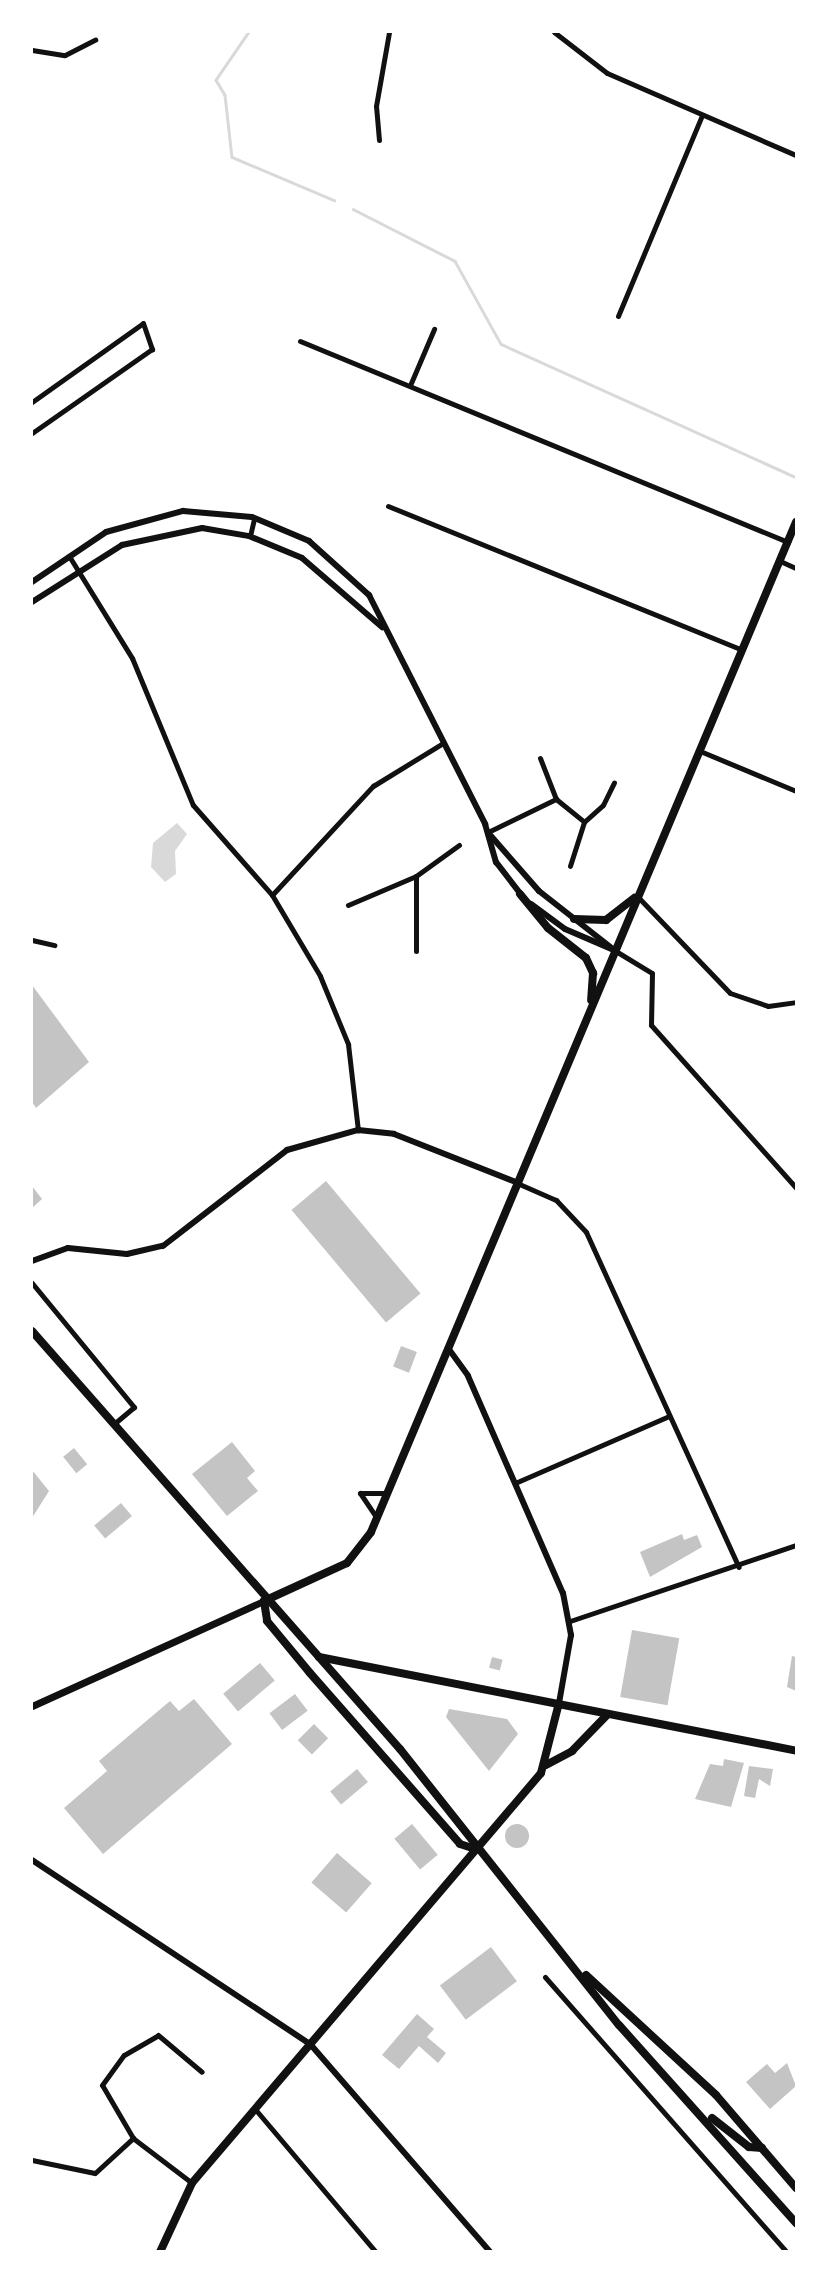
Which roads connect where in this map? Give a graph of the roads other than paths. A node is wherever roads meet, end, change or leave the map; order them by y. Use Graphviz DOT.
graph roads {
  1 [pos="388,32"];
  2 [pos="554,32"];
  3 [pos="95,40"];
  4 [pos="32,50"];
  5 [pos="702,115"];
  6 [pos="379,140"];
  7 [pos="796,155"];
  8 [pos="618,316"];
  9 [pos="434,329"];
  10 [pos="300,341"];
  11 [pos="411,383"];
  12 [pos="32,402"];
  13 [pos="32,433"];
  14 [pos="388,506"];
  15 [pos="254,518"];
  16 [pos="796,522"];
  17 [pos="250,536"];
  18 [pos="788,542"];
  19 [pos="69,556"];
  20 [pos="780,561"];
  21 [pos="796,568"];
  22 [pos="79,571"];
  23 [pos="32,582"];
  24 [pos="32,602"];
  25 [pos="384,629"];
  26 [pos="742,650"];
  27 [pos="443,743"];
  28 [pos="700,751"];
  29 [pos="540,758"];
  30 [pos="614,782"];
  31 [pos="796,791"];
  32 [pos="556,799"];
  33 [pos="583,822"];
  34 [pos="488,832"];
  35 [pos="458,845"];
  36 [pos="570,866"];
  37 [pos="416,876"];
  38 [pos="520,894"];
  39 [pos="272,895"];
  40 [pos="637,896"];
  41 [pos="348,905"];
  42 [pos="574,919"];
  43 [pos="32,940"];
  44 [pos="54,945"];
  45 [pos="614,950"];
  46 [pos="416,951"];
  47 [pos="796,1002"];
  48 [pos="589,1014"];
  49 [pos="358,1130"];
  50 [pos="516,1182"];
  51 [pos="796,1188"];
  52 [pos="32,1261"];
  53 [pos="32,1283"];
  54 [pos="32,1331"];
  55 [pos="448,1348"];
  56 [pos="669,1416"];
  57 [pos="114,1424"];
  58 [pos="515,1483"];
  59 [pos="387,1493"];
  60 [pos="377,1518"];
  61 [pos="796,1545"];
  62 [pos="739,1567"];
  63 [pos="264,1601"];
  64 [pos="570,1621"];
  65 [pos="318,1657"];
  66 [pos="559,1703"];
  67 [pos="32,1706"];
  68 [pos="607,1715"];
  69 [pos="796,1751"];
  70 [pos="546,1765"];
  71 [pos="475,1849"];
  72 [pos="32,1860"];
  73 [pos="575,1967"];
  74 [pos="545,1977"];
  75 [pos="311,2045"];
  76 [pos="202,2072"];
  77 [pos="693,2103"];
  78 [pos="255,2109"];
  79 [pos="133,2138"];
  80 [pos="762,2148"];
  81 [pos="32,2160"];
  82 [pos="192,2183"];
  83 [pos="796,2188"];
  84 [pos="796,2223"];
  85 [pos="160,2252"];
  86 [pos="376,2252"];
  87 [pos="490,2252"];
  88 [pos="787,2252"];
  1 -- 6 [label="street"];
  2 -- 5 [label="street"];
  3 -- 4 [label="street"];
  5 -- 7 [label="street"];
  5 -- 8 [label="street"];
  9 -- 11 [label="street"];
  10 -- 11 [label="street"];
  11 -- 18 [label="street"];
  12 -- 13 [label="street"];
  14 -- 26 [label="street"];
  15 -- 17 [label="street"];
  15 -- 19 [label="street"];
  15 -- 25 [label="street"];
  16 -- 18 [label="main road"];
  17 -- 22 [label="street"];
  17 -- 25 [label="street"];
  18 -- 20 [label="main road"];
  19 -- 22 [label="street"];
  19 -- 23 [label="street"];
  20 -- 21 [label="street"];
  20 -- 26 [label="main road"];
  22 -- 24 [label="street"];
  22 -- 39 [label="street"];
  25 -- 27 [label="street"];
  26 -- 28 [label="main road"];
  27 -- 34 [label="street"];
  27 -- 39 [label="street"];
  28 -- 31 [label="street"];
  28 -- 40 [label="main road"];
  29 -- 32 [label="street"];
  30 -- 33 [label="street"];
  32 -- 33 [label="street"];
  32 -- 34 [label="street"];
  33 -- 36 [label="street"];
  34 -- 38 [label="street"];
  34 -- 42 [label="street"];
  35 -- 37 [label="street"];
  37 -- 41 [label="street"];
  37 -- 46 [label="street"];
  38 -- 45 [label="street"];
  38 -- 48 [label="main road"];
  39 -- 49 [label="street"];
  40 -- 42 [label="main road"];
  40 -- 45 [label="main road"];
  40 -- 47 [label="street"];
  42 -- 45 [label="street"];
  43 -- 44 [label="street"];
  45 -- 48 [label="main road"];
  45 -- 51 [label="street"];
  48 -- 50 [label="main road"];
  49 -- 50 [label="street"];
  49 -- 52 [label="street"];
  50 -- 55 [label="main road"];
  50 -- 56 [label="street"];
  53 -- 57 [label="street"];
  54 -- 57 [label="main road"];
  55 -- 58 [label="street"];
  55 -- 59 [label="main road"];
  56 -- 58 [label="street"];
  56 -- 62 [label="street"];
  57 -- 63 [label="main road"];
  58 -- 64 [label="street"];
  59 -- 60 [label="main road"];
  59 -- 60 [label="street"];
  60 -- 63 [label="main road"];
  61 -- 62 [label="street"];
  62 -- 64 [label="street"];
  63 -- 65 [label="main road"];
  63 -- 67 [label="main road"];
  63 -- 71 [label="main road"];
  64 -- 66 [label="street"];
  65 -- 66 [label="main road"];
  65 -- 71 [label="main road"];
  66 -- 68 [label="main road"];
  66 -- 70 [label="main road"];
  68 -- 69 [label="main road"];
  68 -- 70 [label="main road"];
  70 -- 71 [label="main road"];
  71 -- 73 [label="main road"];
  71 -- 75 [label="main road"];
  72 -- 75 [label="street"];
  73 -- 77 [label="main road"];
  73 -- 80 [label="main road"];
  74 -- 88 [label="street"];
  75 -- 78 [label="main road"];
  75 -- 87 [label="street"];
  76 -- 79 [label="street"];
  77 -- 80 [label="main road"];
  77 -- 84 [label="main road"];
  78 -- 82 [label="main road"];
  78 -- 86 [label="street"];
  79 -- 81 [label="street"];
  79 -- 82 [label="street"];
  80 -- 83 [label="main road"];
  82 -- 85 [label="main road"];
}
